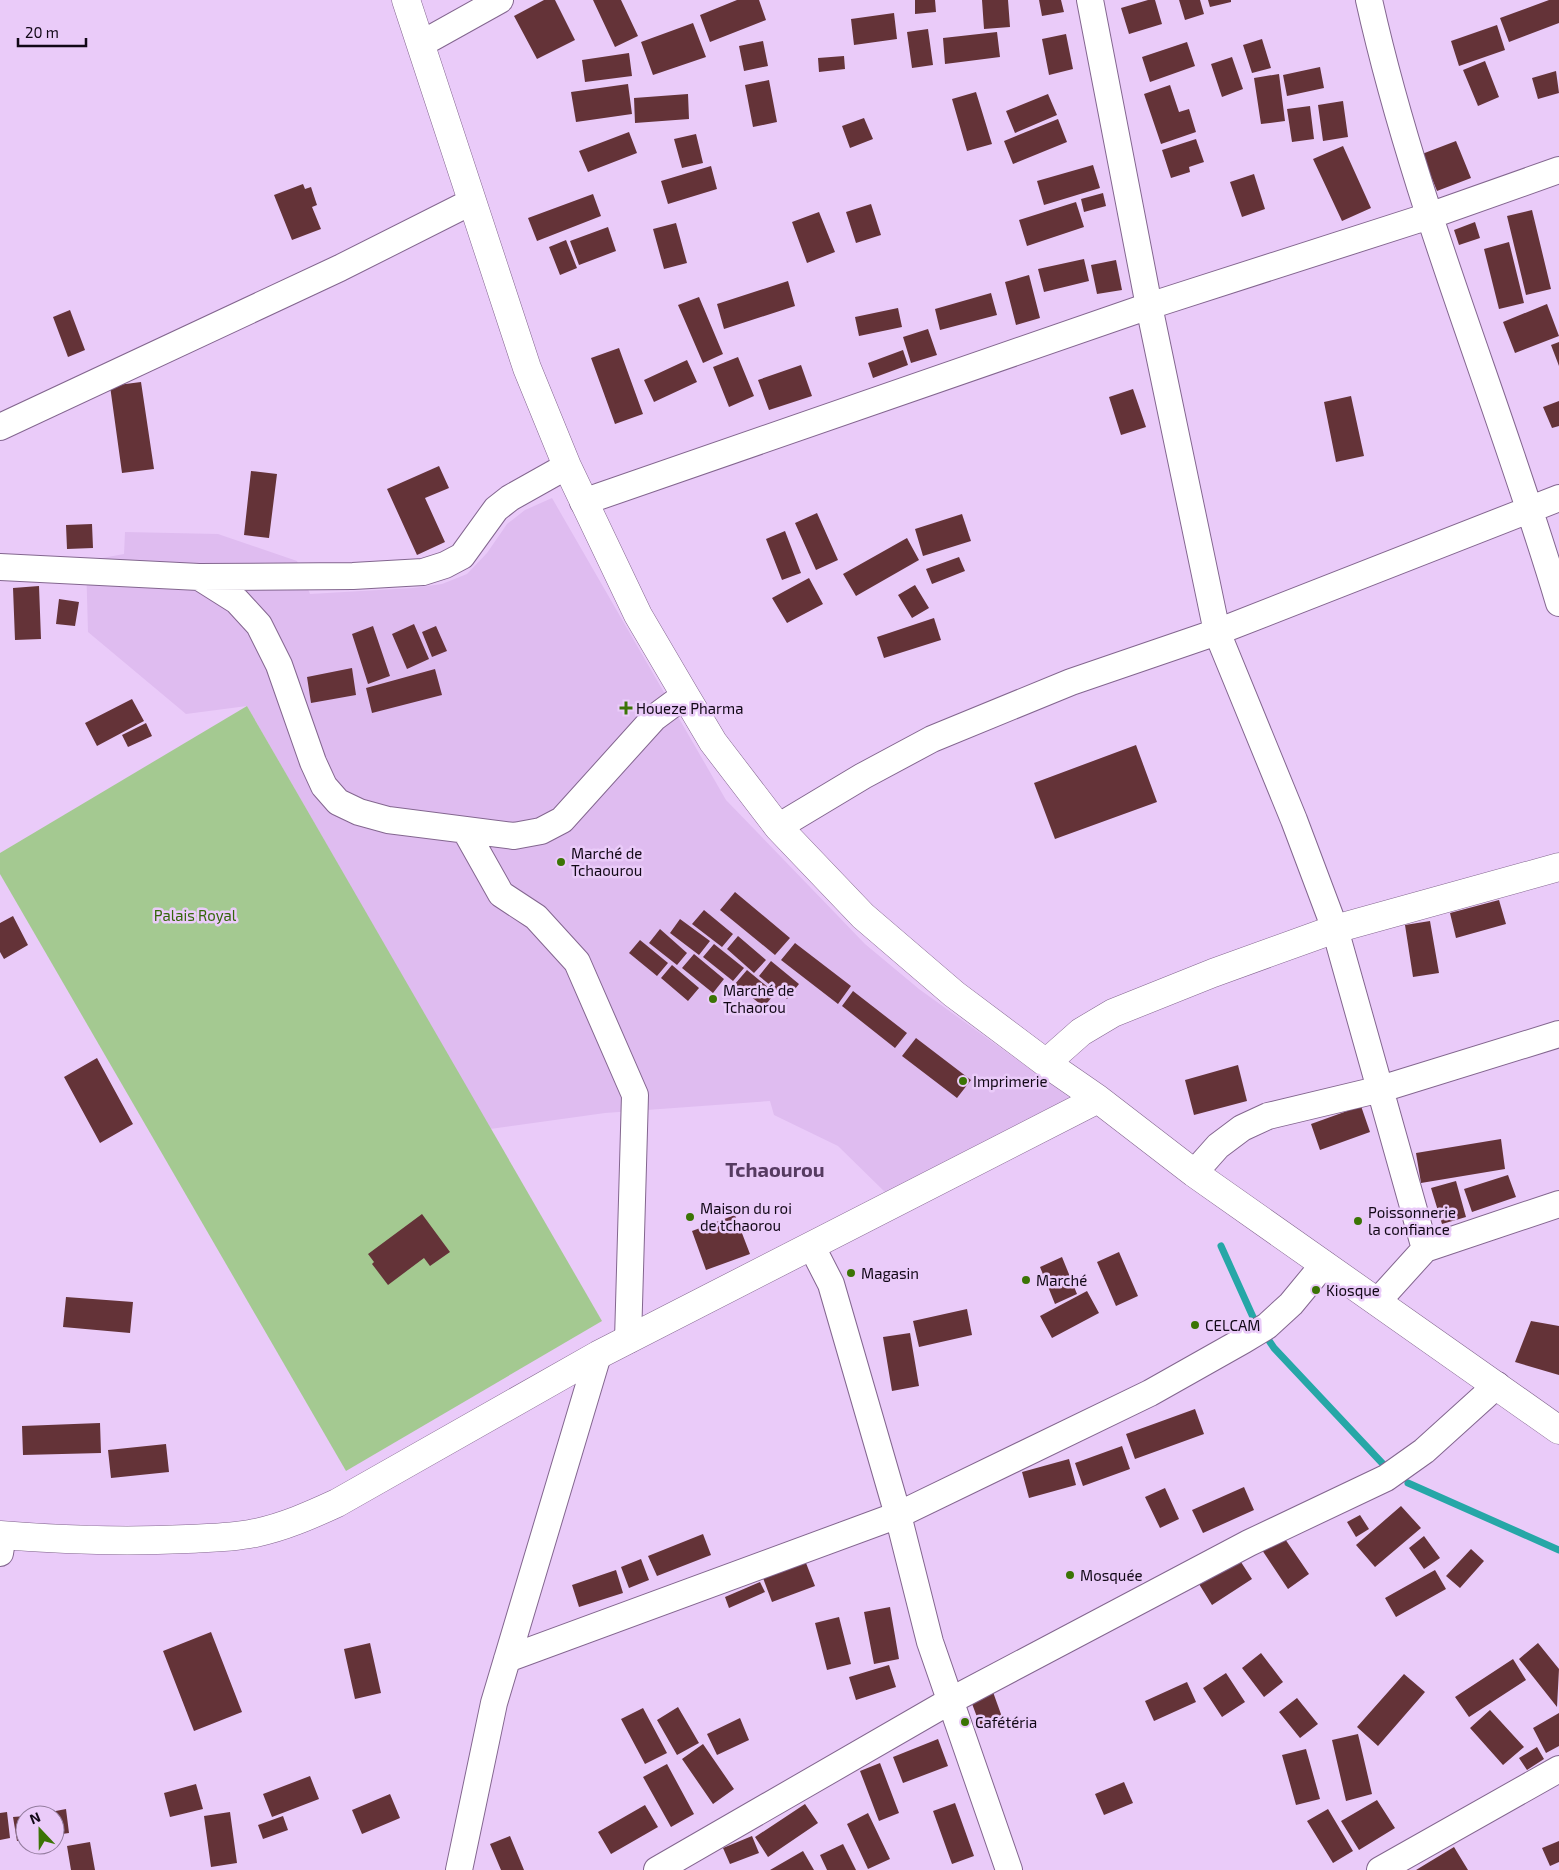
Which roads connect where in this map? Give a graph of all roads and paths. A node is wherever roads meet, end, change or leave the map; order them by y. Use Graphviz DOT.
graph roads {
  1 [pos="406,0"];
  2 [pos="500,0"];
  3 [pos="1090,0"];
  4 [pos="1369,0"];
  5 [pos="421,44"];
  6 [pos="1559,170"];
  7 [pos="471,202"];
  8 [pos="1429,216"];
  9 [pos="1149,306"];
  10 [pos="0,427"];
  11 [pos="567,466"];
  12 [pos="1559,498"];
  13 [pos="583,502"];
  14 [pos="1531,510"];
  15 [pos="0,567"];
  16 [pos="199,577"];
  17 [pos="1559,603"];
  18 [pos="1217,632"];
  19 [pos="684,695"];
  20 [pos="778,827"];
  21 [pos="465,830"];
  22 [pos="1559,866"];
  23 [pos="1335,929"];
  24 [pos="1559,1034"];
  25 [pos="1046,1063"];
  26 [pos="1381,1089"];
  27 [pos="1098,1099"];
  28 [pos="1194,1173"];
  29 [pos="1559,1204"];
  30 [pos="812,1247"];
  31 [pos="1425,1249"];
  32 [pos="1324,1264"];
  33 [pos="1377,1302"];
  34 [pos="628,1340"];
  35 [pos="598,1355"];
  36 [pos="1497,1385"];
  37 [pos="1559,1430"];
  38 [pos="898,1515"];
  39 [pos="1,1541"];
  40 [pos="507,1658"];
  41 [pos="950,1701"];
  42 [pos="1559,1769"];
  43 [pos="459,1870"];
  44 [pos="657,1870"];
  45 [pos="1009,1870"];
  46 [pos="1380,1870"];
  1 -- 5 [label="main road"];
  2 -- 5 [label="street"];
  3 -- 9 [label="street"];
  4 -- 8 [label="street"];
  5 -- 7 [label="main road"];
  6 -- 8 [label="street"];
  7 -- 10 [label="street"];
  7 -- 11 [label="main road"];
  8 -- 9 [label="street"];
  8 -- 14 [label="street"];
  9 -- 13 [label="street"];
  9 -- 18 [label="street"];
  11 -- 13 [label="main road"];
  11 -- 16 [label="street"];
  12 -- 14 [label="street"];
  13 -- 19 [label="main road"];
  14 -- 17 [label="street"];
  14 -- 18 [label="street"];
  15 -- 16 [label="street"];
  16 -- 21 [label="street"];
  18 -- 20 [label="street"];
  18 -- 23 [label="street"];
  19 -- 20 [label="main road"];
  19 -- 21 [label="street"];
  20 -- 25 [label="main road"];
  21 -- 34 [label="street"];
  22 -- 23 [label="main road"];
  23 -- 25 [label="main road"];
  23 -- 26 [label="street"];
  24 -- 26 [label="street"];
  25 -- 27 [label="main road"];
  26 -- 28 [label="street"];
  26 -- 31 [label="street"];
  27 -- 28 [label="main road"];
  27 -- 30 [label="main road"];
  28 -- 32 [label="main road"];
  29 -- 31 [label="street"];
  30 -- 34 [label="main road"];
  30 -- 38 [label="street"];
  31 -- 33 [label="street"];
  32 -- 33 [label="main road"];
  32 -- 38 [label="street"];
  33 -- 36 [label="main road"];
  34 -- 35 [label="main road"];
  35 -- 39 [label="main road"];
  35 -- 40 [label="street"];
  36 -- 37 [label="main road"];
  36 -- 41 [label="street"];
  38 -- 40 [label="street"];
  38 -- 41 [label="street"];
  40 -- 43 [label="street"];
  41 -- 44 [label="street"];
  41 -- 45 [label="street"];
  42 -- 46 [label="street"];
}
